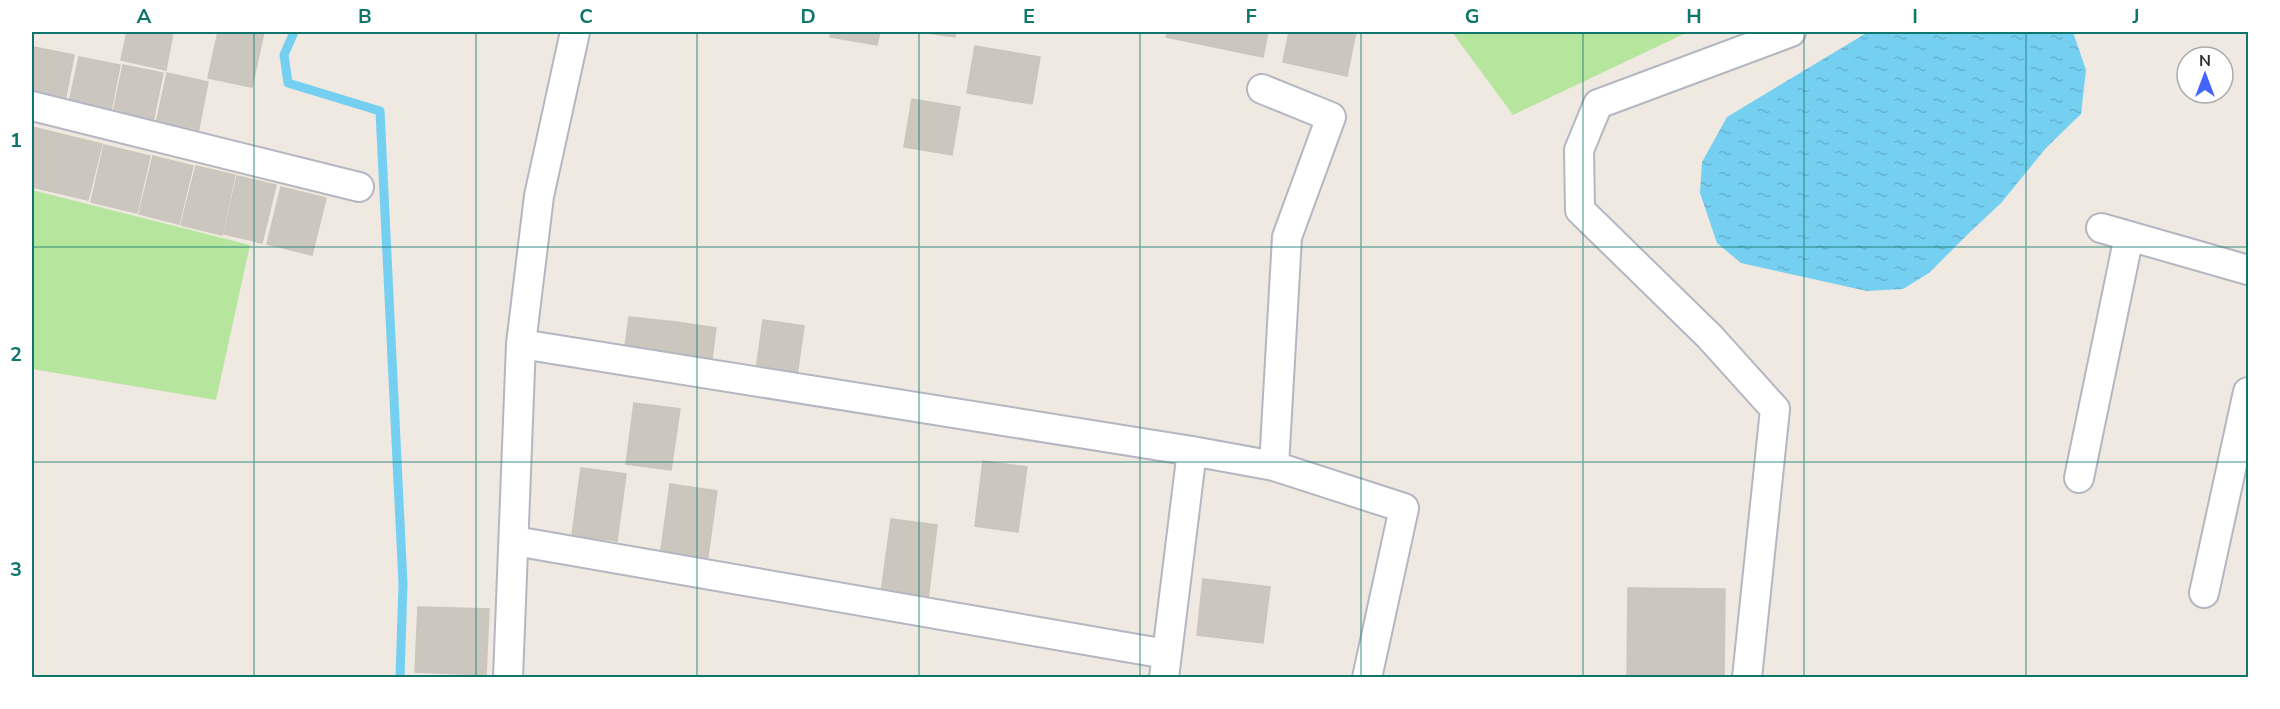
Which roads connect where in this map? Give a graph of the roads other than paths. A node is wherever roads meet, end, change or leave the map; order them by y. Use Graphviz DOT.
graph roads {
  1 [pos="575,32"];
  2 [pos="1791,32"];
  3 [pos="1262,88"];
  4 [pos="32,106"];
  5 [pos="360,187"];
  6 [pos="2101,228"];
  7 [pos="2129,236"];
  8 [pos="2248,270"];
  9 [pos="521,344"];
  10 [pos="2248,392"];
  11 [pos="1192,451"];
  12 [pos="1274,466"];
  13 [pos="2079,478"];
  14 [pos="515,541"];
  15 [pos="2204,593"];
  16 [pos="1165,666"];
  17 [pos="508,678"];
  18 [pos="1367,678"];
  19 [pos="1747,678"];
  1 -- 9 [label="street"];
  2 -- 19 [label="street"];
  3 -- 12 [label="street"];
  4 -- 5 [label="street"];
  6 -- 7 [label="street"];
  7 -- 8 [label="street"];
  7 -- 13 [label="street"];
  9 -- 11 [label="street"];
  9 -- 14 [label="street"];
  10 -- 15 [label="street"];
  11 -- 12 [label="street"];
  11 -- 16 [label="street"];
  12 -- 18 [label="street"];
  14 -- 16 [label="street"];
  14 -- 17 [label="street"];
}
